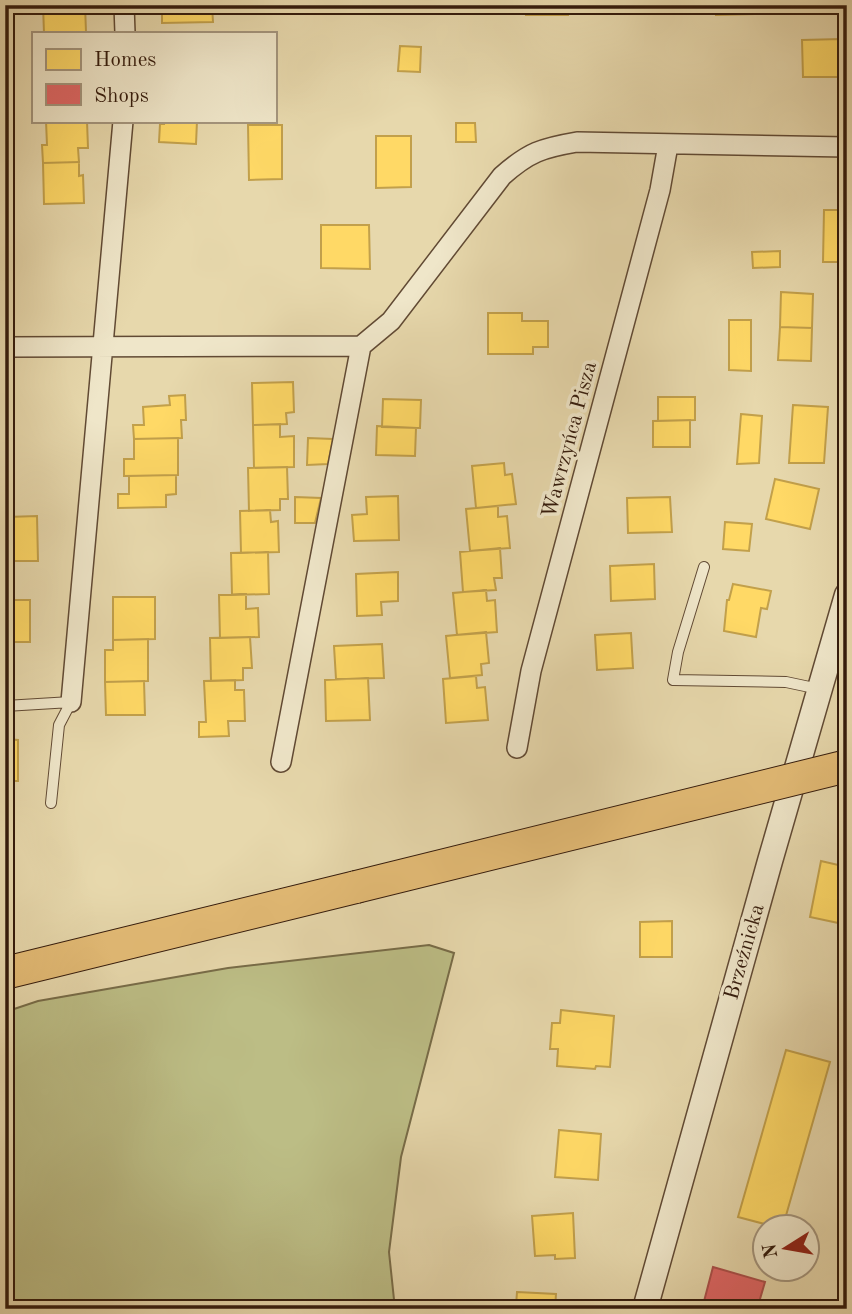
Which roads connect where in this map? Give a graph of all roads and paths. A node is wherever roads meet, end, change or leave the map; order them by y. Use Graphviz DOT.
graph roads {
  1 [pos="124,5"];
  2 [pos="124,32"];
  3 [pos="123,122"];
  4 [pos="668,145"];
  5 [pos="847,147"];
  6 [pos="103,346"];
  7 [pos="361,346"];
  8 [pos="5,347"];
  9 [pos="704,567"];
  10 [pos="847,595"];
  11 [pos="820,689"];
  12 [pos="71,702"];
  13 [pos="5,706"];
  14 [pos="517,748"];
  15 [pos="281,762"];
  16 [pos="847,766"];
  17 [pos="51,803"];
  18 [pos="5,974"];
  19 [pos="645,1309"];
  1 -- 2 [label="street"];
  3 -- 6 [label="street"];
  4 -- 5 [label="street"];
  4 -- 7 [label="street"];
  4 -- 14 [label="street, Wawrzyńca Pisza"];
  6 -- 7 [label="street"];
  6 -- 8 [label="street"];
  6 -- 12 [label="street"];
  7 -- 15 [label="street"];
  9 -- 11 [label="lane"];
  10 -- 11 [label="street, Brzeźnicka"];
  11 -- 19 [label="street, Brzeźnicka"];
  12 -- 13 [label="lane"];
  12 -- 17 [label="lane"];
  16 -- 18 [label="main road, bridge"];
}
